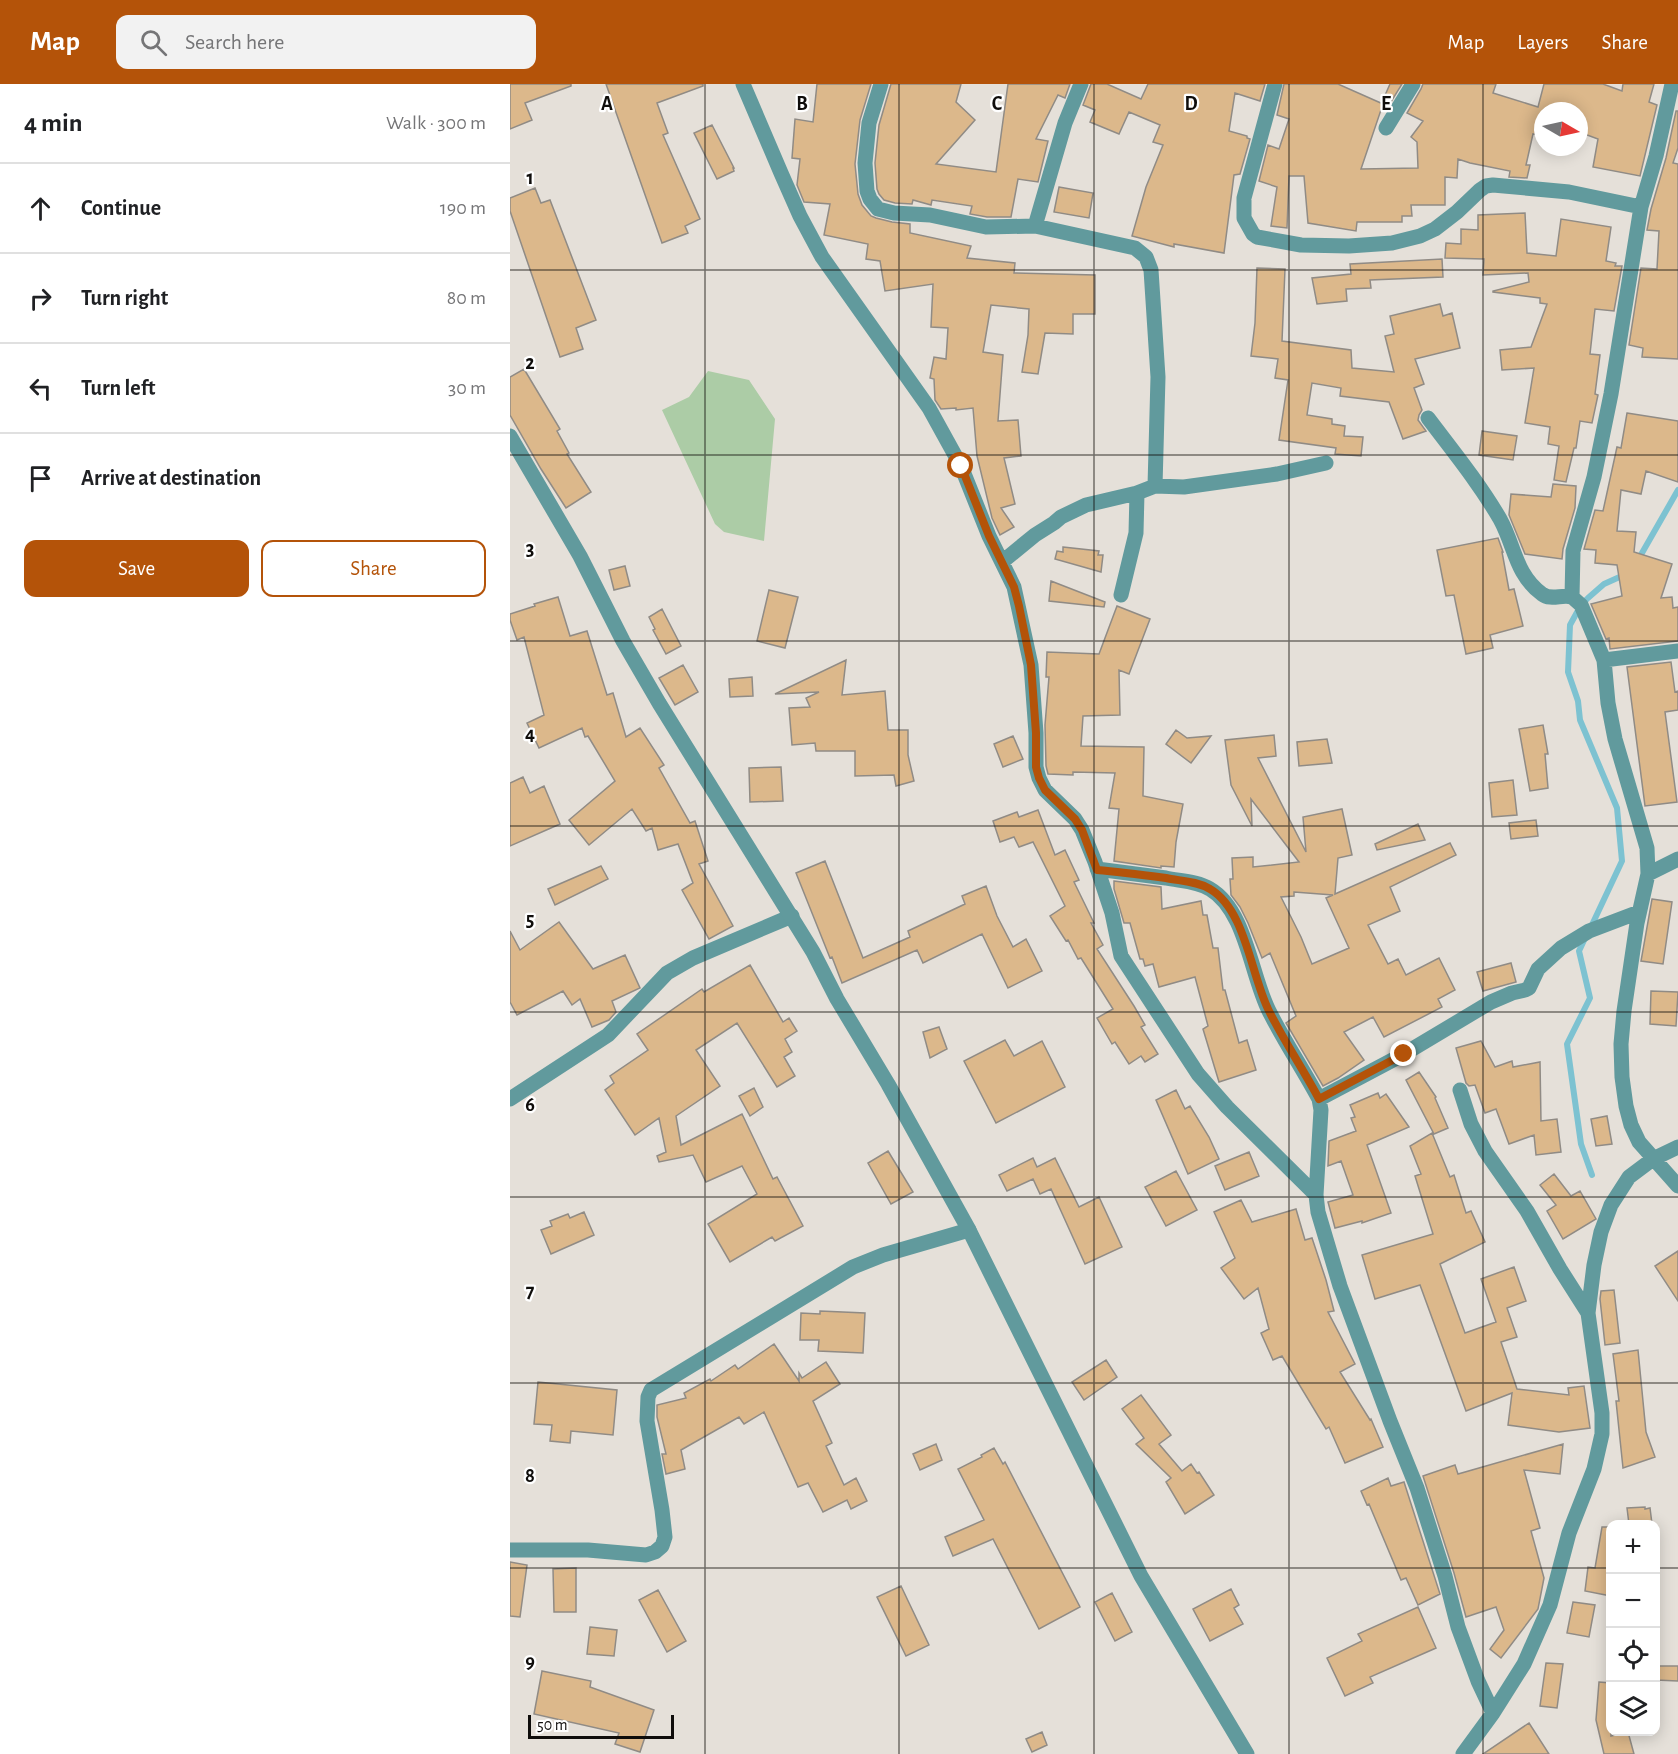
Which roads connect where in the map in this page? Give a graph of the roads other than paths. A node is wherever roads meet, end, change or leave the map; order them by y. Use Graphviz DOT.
graph roads {
  1 [pos="743,84"];
  2 [pos="881,84"];
  3 [pos="1081,84"];
  4 [pos="1275,84"];
  5 [pos="1413,84"];
  6 [pos="1672,84"];
  7 [pos="1386,128"];
  8 [pos="1641,207"];
  9 [pos="1035,226"];
  10 [pos="1428,418"];
  11 [pos="510,436"];
  12 [pos="1326,463"];
  13 [pos="1155,486"];
  14 [pos="1137,493"];
  15 [pos="1002,562"];
  16 [pos="1121,595"];
  17 [pos="1572,597"];
  18 [pos="1678,651"];
  19 [pos="1604,660"];
  20 [pos="1678,859"];
  21 [pos="1097,870"];
  22 [pos="1648,874"];
  23 [pos="1639,912"];
  24 [pos="792,916"];
  25 [pos="1460,1090"];
  26 [pos="510,1099"];
  27 [pos="1319,1099"];
  28 [pos="1678,1147"];
  29 [pos="1653,1159"];
  30 [pos="1678,1186"];
  31 [pos="1316,1196"];
  32 [pos="969,1230"];
  33 [pos="1588,1313"];
  34 [pos="510,1550"];
  35 [pos="1493,1713"];
  36 [pos="1247,1754"];
  37 [pos="1463,1754"];
  1 -- 15 [label="street"];
  2 -- 9 [label="street"];
  3 -- 9 [label="street"];
  4 -- 8 [label="street"];
  5 -- 7 [label="street"];
  6 -- 8 [label="street"];
  8 -- 17 [label="street"];
  9 -- 13 [label="street"];
  10 -- 17 [label="street"];
  11 -- 24 [label="street"];
  12 -- 13 [label="street"];
  13 -- 14 [label="street"];
  14 -- 15 [label="street"];
  14 -- 16 [label="street"];
  15 -- 21 [label="street"];
  17 -- 19 [label="street"];
  18 -- 19 [label="street"];
  19 -- 22 [label="street"];
  20 -- 22 [label="street"];
  21 -- 27 [label="street"];
  21 -- 31 [label="street"];
  22 -- 23 [label="street"];
  23 -- 27 [label="street"];
  23 -- 29 [label="street"];
  24 -- 26 [label="street"];
  24 -- 32 [label="street"];
  25 -- 33 [label="street"];
  27 -- 31 [label="street"];
  28 -- 29 [label="street"];
  29 -- 30 [label="street"];
  29 -- 33 [label="street"];
  31 -- 35 [label="street"];
  32 -- 34 [label="street"];
  32 -- 36 [label="street"];
  33 -- 35 [label="street"];
  35 -- 37 [label="street"];
}
